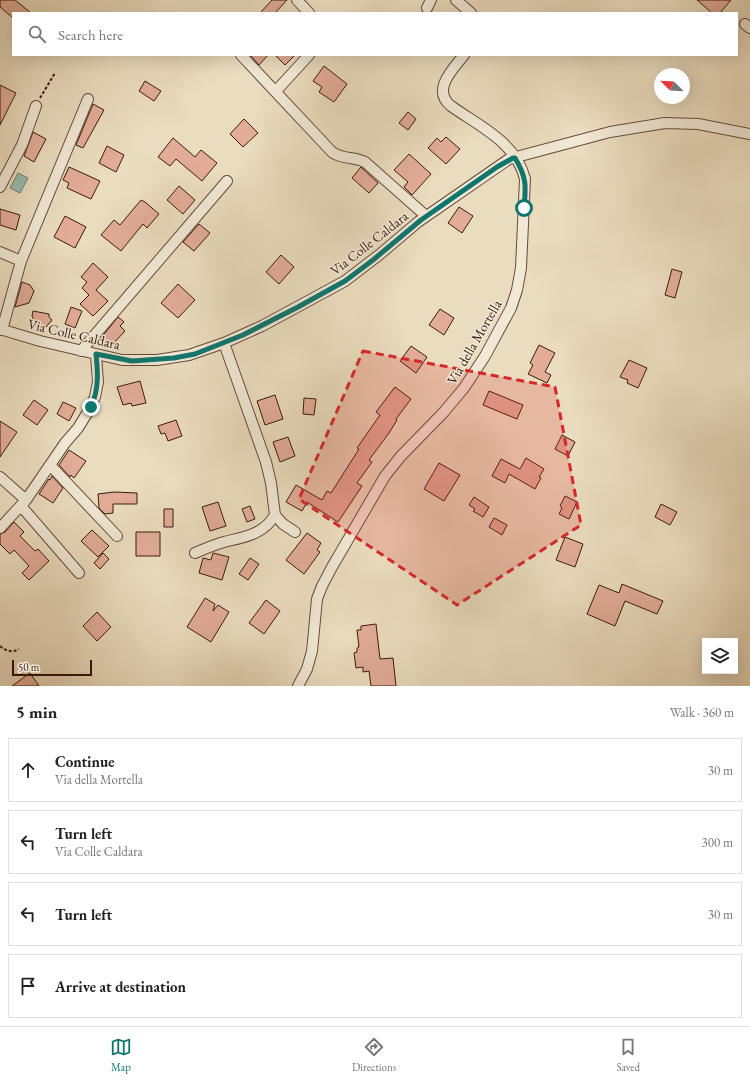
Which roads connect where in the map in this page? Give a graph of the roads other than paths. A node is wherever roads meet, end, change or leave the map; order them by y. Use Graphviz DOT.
graph roads {
  1 [pos="297,0"];
  2 [pos="456,0"];
  3 [pos="308,12"];
  4 [pos="470,12"];
  5 [pos="242,56"];
  6 [pos="309,56"];
  7 [pos="463,56"];
  8 [pos="276,91"];
  9 [pos="88,99"];
  10 [pos="36,106"];
  11 [pos="750,134"];
  12 [pos="515,158"];
  13 [pos="227,181"];
  14 [pos="0,187"];
  15 [pos="426,216"];
  16 [pos="0,252"];
  17 [pos="21,261"];
  18 [pos="1,329"];
  19 [pos="224,343"];
  20 [pos="81,351"];
  21 [pos="96,354"];
  22 [pos="50,465"];
  23 [pos="0,478"];
  24 [pos="24,503"];
  25 [pos="275,515"];
  26 [pos="0,528"];
  27 [pos="295,532"];
  28 [pos="117,536"];
  29 [pos="195,553"];
  30 [pos="79,573"];
  31 [pos="298,686"];
  1 -- 3 [label="street"];
  2 -- 4 [label="street"];
  5 -- 8 [label="street"];
  6 -- 8 [label="street"];
  7 -- 12 [label="street, Via della Mortella"];
  8 -- 15 [label="street"];
  9 -- 17 [label="street"];
  10 -- 14 [label="street"];
  11 -- 12 [label="street, Via Colle Caldara"];
  12 -- 15 [label="street, Via Colle Caldara"];
  12 -- 31 [label="street, Via della Mortella"];
  13 -- 20 [label="street"];
  15 -- 19 [label="street, Via Colle Caldara"];
  16 -- 17 [label="street"];
  17 -- 18 [label="street"];
  18 -- 20 [label="street, Via Colle Caldara"];
  19 -- 21 [label="street, Via Colle Caldara"];
  19 -- 25 [label="street"];
  20 -- 21 [label="street, Via Colle Caldara"];
  21 -- 22 [label="street"];
  22 -- 24 [label="street"];
  22 -- 28 [label="street"];
  23 -- 24 [label="street"];
  24 -- 26 [label="street"];
  24 -- 30 [label="street"];
  25 -- 27 [label="street"];
  25 -- 29 [label="street"];
}
